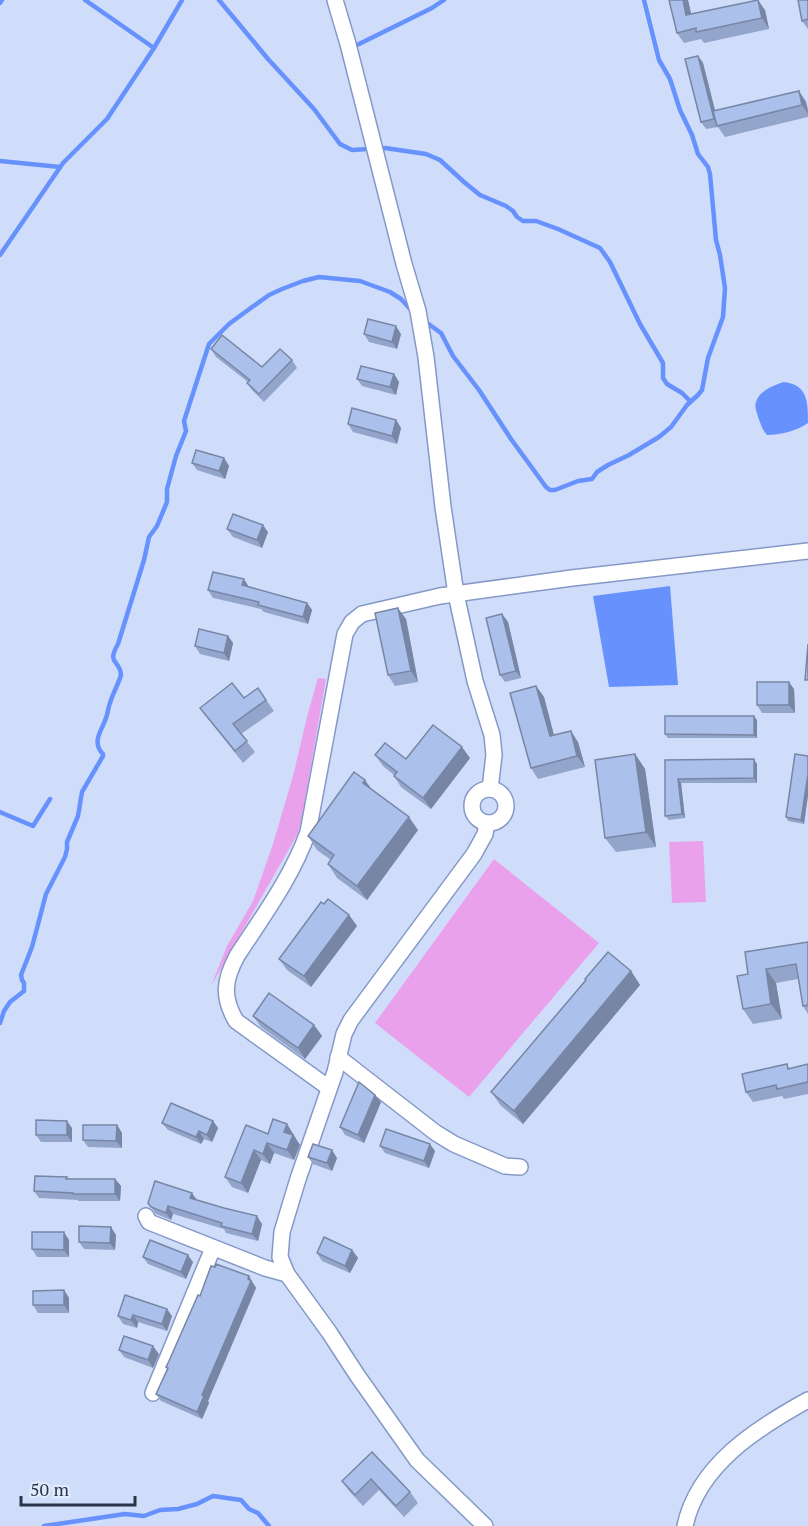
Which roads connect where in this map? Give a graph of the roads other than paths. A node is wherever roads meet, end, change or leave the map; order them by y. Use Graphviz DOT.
graph roads {
  1 [pos="335,0"];
  2 [pos="808,551"];
  3 [pos="456,594"];
  4 [pos="490,789"];
  5 [pos="488,823"];
  6 [pos="338,1057"];
  7 [pos="329,1088"];
  8 [pos="520,1167"];
  9 [pos="146,1216"];
  10 [pos="213,1248"];
  11 [pos="287,1274"];
  12 [pos="153,1393"];
  13 [pos="808,1400"];
  14 [pos="485,1526"];
  15 [pos="685,1526"];
  1 -- 3 [label="street"];
  2 -- 3 [label="street"];
  3 -- 4 [label="street"];
  3 -- 7 [label="street"];
  4 -- 5 [label="street"];
  4 -- 5 [label="street"];
  5 -- 6 [label="street"];
  6 -- 7 [label="street"];
  6 -- 8 [label="street"];
  7 -- 11 [label="street"];
  9 -- 10 [label="street"];
  10 -- 11 [label="street"];
  10 -- 12 [label="street"];
  11 -- 14 [label="street"];
  13 -- 15 [label="street"];
}
